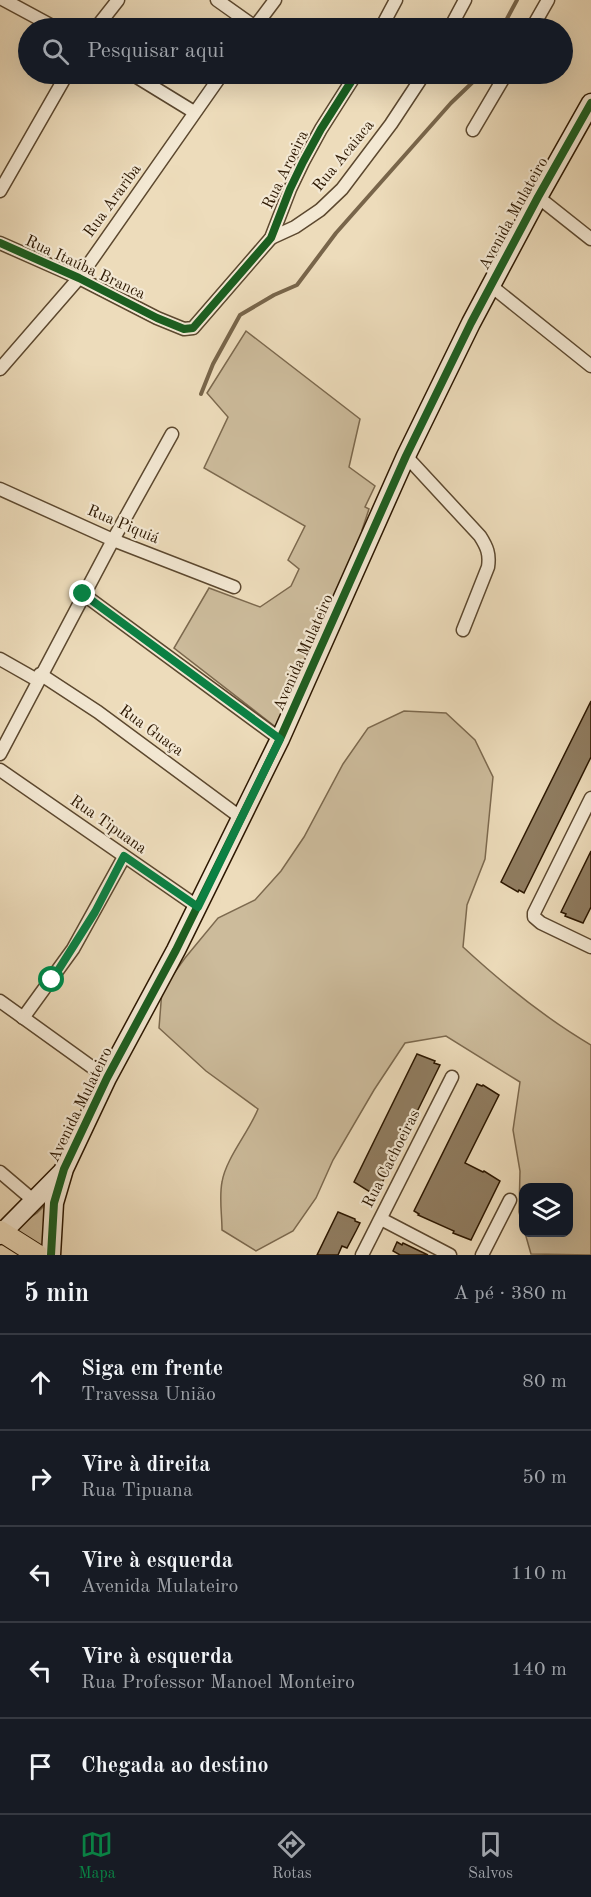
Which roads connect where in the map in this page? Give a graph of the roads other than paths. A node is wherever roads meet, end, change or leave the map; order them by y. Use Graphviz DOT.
graph roads {
  1 [pos="4,0"];
  2 [pos="118,0"];
  3 [pos="218,0"];
  4 [pos="275,0"];
  5 [pos="396,0"];
  6 [pos="465,0"];
  7 [pos="548,0"];
  8 [pos="37,18"];
  9 [pos="104,18"];
  10 [pos="242,18"];
  11 [pos="262,18"];
  12 [pos="386,18"];
  13 [pos="455,18"];
  14 [pos="538,18"];
  15 [pos="61,84"];
  16 [pos="148,84"];
  17 [pos="215,84"];
  18 [pos="350,84"];
  19 [pos="417,84"];
  20 [pos="500,84"];
  21 [pos="591,103"];
  22 [pos="194,112"];
  23 [pos="473,130"];
  24 [pos="0,191"];
  25 [pos="538,197"];
  26 [pos="271,238"];
  27 [pos="591,239"];
  28 [pos="0,243"];
  29 [pos="79,278"];
  30 [pos="490,285"];
  31 [pos="158,318"];
  32 [pos="591,366"];
  33 [pos="0,369"];
  34 [pos="172,435"];
  35 [pos="406,456"];
  36 [pos="0,489"];
  37 [pos="112,540"];
  38 [pos="234,587"];
  39 [pos="83,594"];
  40 [pos="464,630"];
  41 [pos="0,659"];
  42 [pos="39,677"];
  43 [pos="280,739"];
  44 [pos="0,754"];
  45 [pos="0,770"];
  46 [pos="591,798"];
  47 [pos="240,817"];
  48 [pos="124,856"];
  49 [pos="198,907"];
  50 [pos="591,947"];
  51 [pos="0,1001"];
  52 [pos="23,1018"];
  53 [pos="452,1077"];
  54 [pos="107,1078"];
  55 [pos="64,1169"];
  56 [pos="0,1172"];
  57 [pos="33,1200"];
  58 [pos="510,1200"];
  59 [pos="381,1219"];
  60 [pos="1,1233"];
  61 [pos="38,1255"];
  62 [pos="51,1255"];
  63 [pos="362,1255"];
  64 [pos="450,1255"];
  65 [pos="482,1255"];
  1 -- 8 [label="street"];
  2 -- 9 [label="street"];
  3 -- 10 [label="street"];
  4 -- 11 [label="street"];
  5 -- 12 [label="street"];
  6 -- 13 [label="street"];
  7 -- 14 [label="street"];
  15 -- 24 [label="street"];
  16 -- 22 [label="street"];
  17 -- 22 [label="street, Rua Arariba"];
  18 -- 26 [label="street, Rua Aroeira"];
  19 -- 26 [label="street, Rua Acaiaca"];
  20 -- 23 [label="street"];
  21 -- 25 [label="street, Avenida Mulateiro"];
  22 -- 29 [label="street, Rua Arariba"];
  25 -- 27 [label="street"];
  25 -- 30 [label="street, Avenida Mulateiro"];
  26 -- 31 [label="street, Rua Aroeira"];
  28 -- 29 [label="street, Rua Itaúba Branca"];
  29 -- 31 [label="street, Rua Itaúba Branca"];
  29 -- 33 [label="street, Rua Arariba"];
  30 -- 32 [label="street"];
  30 -- 35 [label="street, Avenida Mulateiro"];
  34 -- 37 [label="street"];
  35 -- 40 [label="street"];
  35 -- 43 [label="street, Avenida Mulateiro"];
  36 -- 37 [label="street, Rua Piquiá"];
  37 -- 38 [label="street, Rua Piquiá"];
  37 -- 39 [label="street"];
  39 -- 42 [label="street"];
  39 -- 43 [label="street"];
  41 -- 42 [label="street, Rua Guaça"];
  42 -- 44 [label="street"];
  42 -- 47 [label="street, Rua Guaça"];
  43 -- 47 [label="street, Avenida Mulateiro"];
  45 -- 48 [label="street, Rua Tipuana"];
  46 -- 50 [label="street"];
  47 -- 49 [label="street, Avenida Mulateiro"];
  48 -- 49 [label="street, Rua Tipuana"];
  48 -- 52 [label="street"];
  49 -- 54 [label="street, Avenida Mulateiro"];
  51 -- 52 [label="street"];
  52 -- 54 [label="street"];
  53 -- 59 [label="street, Rua Cachoeiras"];
  54 -- 55 [label="street, Avenida Mulateiro"];
  55 -- 57 [label="street, Avenida Mulateiro"];
  55 -- 62 [label="street, Avenida Mulateiro"];
  56 -- 57 [label="street"];
  57 -- 60 [label="street, Avenida Mulateiro"];
  58 -- 65 [label="street"];
  59 -- 63 [label="street, Rua Cachoeiras"];
  59 -- 64 [label="street"];
  60 -- 61 [label="main road"];
}
